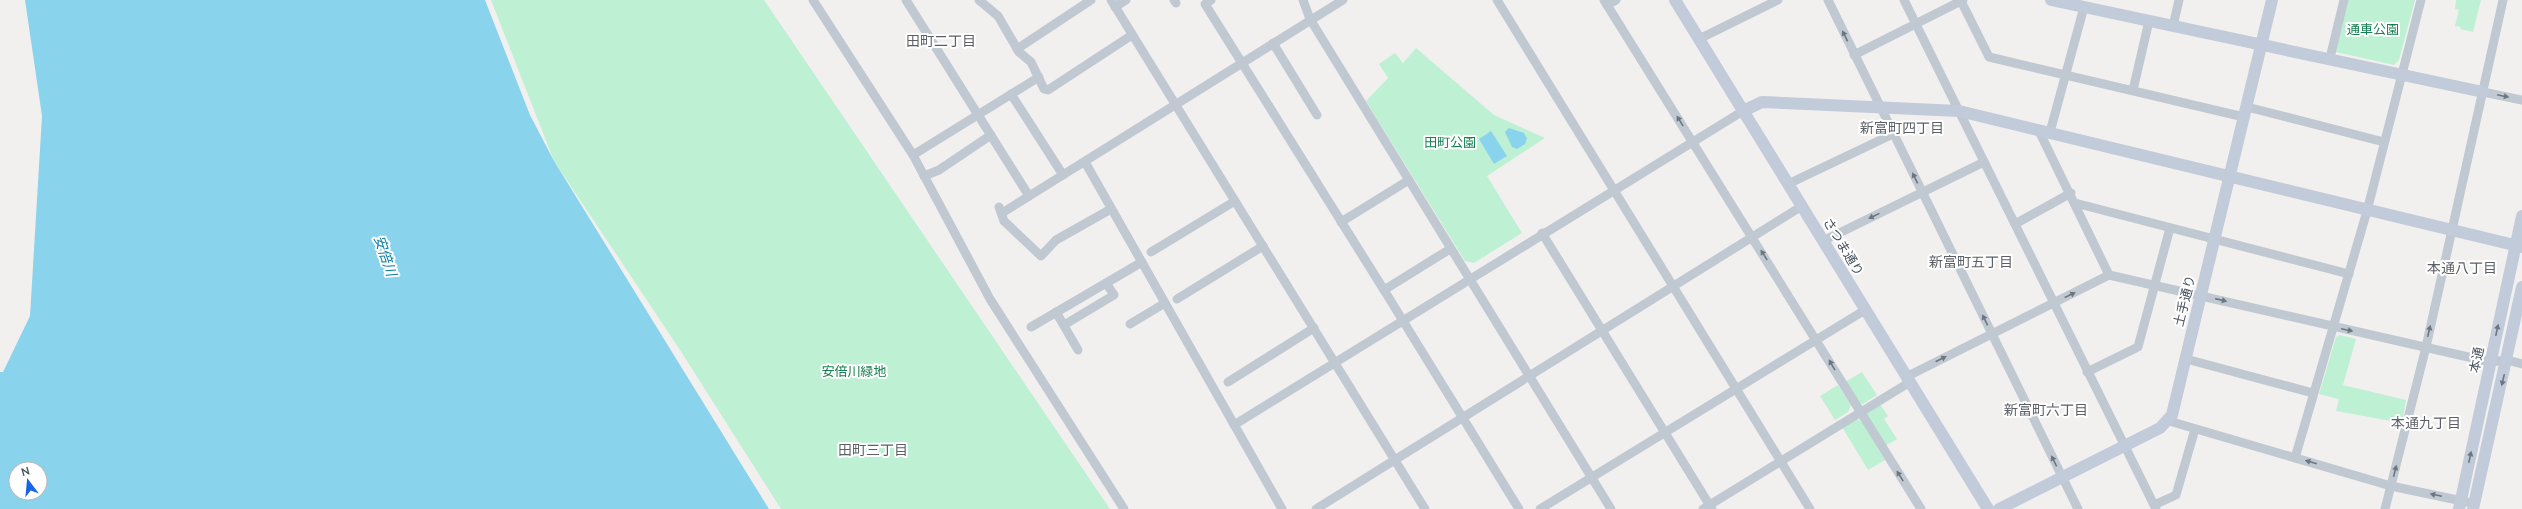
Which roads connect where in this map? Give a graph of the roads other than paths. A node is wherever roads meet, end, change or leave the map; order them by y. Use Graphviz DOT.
graph roads {
  1 [pos="813,0"];
  2 [pos="906,0"];
  3 [pos="979,0"];
  4 [pos="1092,0"];
  5 [pos="1126,0"];
  6 [pos="1211,0"];
  7 [pos="1302,0"];
  8 [pos="1343,0"];
  9 [pos="1497,0"];
  10 [pos="1616,0"];
  11 [pos="1676,0"];
  12 [pos="1778,0"];
  13 [pos="1828,0"];
  14 [pos="1904,0"];
  15 [pos="1962,0"];
  16 [pos="2051,0"];
  17 [pos="2179,0"];
  18 [pos="2272,0"];
  19 [pos="2344,0"];
  20 [pos="2421,0"];
  21 [pos="2503,0"];
  22 [pos="1113,3"];
  23 [pos="1606,3"];
  24 [pos="2084,7"];
  25 [pos="1310,19"];
  26 [pos="2149,21"];
  27 [pos="1916,24"];
  28 [pos="2173,26"];
  29 [pos="1132,35"];
  30 [pos="1699,39"];
  31 [pos="2262,43"];
  32 [pos="1273,44"];
  33 [pos="1017,49"];
  34 [pos="1854,55"];
  35 [pos="2330,58"];
  36 [pos="1241,64"];
  37 [pos="2066,74"];
  38 [pos="2401,74"];
  39 [pos="1039,77"];
  40 [pos="2133,90"];
  41 [pos="2483,92"];
  42 [pos="1011,94"];
  43 [pos="2522,100"];
  44 [pos="1175,104"];
  45 [pos="1881,108"];
  46 [pos="1743,111"];
  47 [pos="1959,111"];
  48 [pos="2246,112"];
  49 [pos="978,114"];
  50 [pos="1317,115"];
  51 [pos="2038,129"];
  52 [pos="2050,132"];
  53 [pos="1894,134"];
  54 [pos="991,135"];
  55 [pos="1692,141"];
  56 [pos="2384,142"];
  57 [pos="913,155"];
  58 [pos="1085,162"];
  59 [pos="1984,162"];
  60 [pos="1063,175"];
  61 [pos="924,176"];
  62 [pos="2230,177"];
  63 [pos="1408,180"];
  64 [pos="1788,184"];
  65 [pos="1613,189"];
  66 [pos="1922,192"];
  67 [pos="2071,193"];
  68 [pos="1029,196"];
  69 [pos="1235,201"];
  70 [pos="2075,203"];
  71 [pos="1802,206"];
  72 [pos="1111,209"];
  73 [pos="2367,211"];
  74 [pos="2522,216"];
  75 [pos="1341,222"];
  76 [pos="2015,224"];
  77 [pos="2170,228"];
  78 [pos="2452,231"];
  79 [pos="1542,234"];
  80 [pos="1753,238"];
  81 [pos="2215,239"];
  82 [pos="1823,241"];
  83 [pos="1263,246"];
  84 [pos="2519,246"];
  85 [pos="1450,249"];
  86 [pos="1151,252"];
  87 [pos="1142,262"];
  88 [pos="2349,274"];
  89 [pos="2109,275"];
  90 [pos="1469,279"];
  91 [pos="1106,283"];
  92 [pos="2156,285"];
  93 [pos="2522,287"];
  94 [pos="1674,288"];
  95 [pos="1384,290"];
  96 [pos="2201,295"];
  97 [pos="1177,299"];
  98 [pos="1165,303"];
  99 [pos="2052,303"];
  100 [pos="1865,310"];
  101 [pos="1056,312"];
  102 [pos="1403,321"];
  103 [pos="1130,324"];
  104 [pos="1064,325"];
  105 [pos="2332,326"];
  106 [pos="1031,327"];
  107 [pos="1314,328"];
  108 [pos="1603,331"];
  109 [pos="1992,334"];
  110 [pos="1817,339"];
  111 [pos="2426,347"];
  112 [pos="1078,350"];
  113 [pos="2186,359"];
  114 [pos="2507,360"];
  115 [pos="2490,362"];
  116 [pos="1336,364"];
  117 [pos="2522,364"];
  118 [pos="2087,372"];
  119 [pos="1528,376"];
  120 [pos="1908,380"];
  121 [pos="1228,382"];
  122 [pos="1735,388"];
  123 [pos="2313,393"];
  124 [pos="1860,412"];
  125 [pos="1463,417"];
  126 [pos="2169,421"];
  127 [pos="1234,425"];
  128 [pos="2195,429"];
  129 [pos="1664,432"];
  130 [pos="2124,447"];
  131 [pos="2295,458"];
  132 [pos="1394,459"];
  133 [pos="1780,460"];
  134 [pos="1592,477"];
  135 [pos="2062,478"];
  136 [pos="2391,486"];
  137 [pos="2466,506"];
  138 [pos="2155,507"];
  139 [pos="1708,508"];
  140 [pos="1124,509"];
  141 [pos="1282,509"];
  142 [pos="1316,509"];
  143 [pos="1425,509"];
  144 [pos="1519,509"];
  145 [pos="1540,509"];
  146 [pos="1611,509"];
  147 [pos="1810,509"];
  148 [pos="1921,509"];
  149 [pos="1988,509"];
  150 [pos="1999,509"];
  151 [pos="2078,509"];
  152 [pos="2385,509"];
  1 -- 57 [label="street"];
  2 -- 49 [label="street"];
  3 -- 33 [label="street"];
  4 -- 33 [label="street"];
  5 -- 22 [label="street"];
  6 -- 36 [label="street"];
  7 -- 25 [label="street"];
  8 -- 25 [label="street"];
  9 -- 65 [label="street"];
  10 -- 23 [label="street"];
  11 -- 30 [label="street, さつま通り"];
  12 -- 30 [label="street"];
  34 -- 13 [label="street, one-way"];
  14 -- 27 [label="street"];
  15 -- 27 [label="street"];
  15 -- 37 [label="street"];
  16 -- 24 [label="street"];
  17 -- 28 [label="street"];
  18 -- 31 [label="street, 土手通り"];
  19 -- 35 [label="street"];
  20 -- 38 [label="street"];
  21 -- 41 [label="street"];
  22 -- 29 [label="street"];
  55 -- 23 [label="street, one-way"];
  24 -- 26 [label="street"];
  24 -- 37 [label="street"];
  25 -- 32 [label="street"];
  25 -- 63 [label="street"];
  26 -- 28 [label="street"];
  26 -- 40 [label="street"];
  27 -- 34 [label="street"];
  27 -- 47 [label="street"];
  28 -- 31 [label="street"];
  29 -- 39 [label="street"];
  29 -- 44 [label="street"];
  30 -- 46 [label="street, さつま通り"];
  31 -- 35 [label="street"];
  31 -- 48 [label="street, 土手通り"];
  32 -- 36 [label="street"];
  32 -- 50 [label="street"];
  33 -- 39 [label="street"];
  34 -- 45 [label="street"];
  35 -- 38 [label="street"];
  36 -- 44 [label="street"];
  36 -- 75 [label="street"];
  37 -- 40 [label="street"];
  37 -- 52 [label="street"];
  38 -- 41 [label="street"];
  38 -- 56 [label="street"];
  39 -- 42 [label="street"];
  40 -- 48 [label="street"];
  41 -- 43 [label="street, one-way"];
  41 -- 78 [label="street"];
  42 -- 49 [label="street"];
  42 -- 60 [label="street"];
  44 -- 58 [label="street"];
  44 -- 69 [label="street"];
  45 -- 46 [label="street"];
  45 -- 47 [label="street"];
  45 -- 53 [label="street"];
  46 -- 55 [label="street"];
  46 -- 64 [label="street, さつま通り"];
  47 -- 51 [label="street"];
  47 -- 59 [label="street"];
  48 -- 56 [label="street"];
  48 -- 62 [label="street, 土手通り"];
  49 -- 54 [label="street"];
  49 -- 57 [label="street"];
  51 -- 52 [label="street"];
  51 -- 67 [label="street"];
  52 -- 62 [label="street"];
  53 -- 64 [label="street"];
  66 -- 53 [label="street, one-way"];
  54 -- 61 [label="street"];
  54 -- 68 [label="street"];
  55 -- 65 [label="street"];
  55 -- 80 [label="street"];
  56 -- 73 [label="street"];
  57 -- 61 [label="street"];
  58 -- 60 [label="street"];
  58 -- 72 [label="street"];
  59 -- 66 [label="street"];
  59 -- 76 [label="street"];
  60 -- 68 [label="street"];
  61 -- 140 [label="street"];
  62 -- 73 [label="street"];
  62 -- 81 [label="street, 土手通り"];
  63 -- 75 [label="street"];
  63 -- 85 [label="street"];
  64 -- 71 [label="street, さつま通り"];
  65 -- 79 [label="street"];
  65 -- 94 [label="street"];
  66 -- 82 [label="street, one-way"];
  109 -- 66 [label="street, one-way"];
  67 -- 70 [label="street"];
  67 -- 76 [label="street"];
  68 -- 72 [label="street"];
  69 -- 83 [label="street"];
  69 -- 86 [label="street"];
  70 -- 77 [label="street"];
  70 -- 89 [label="street"];
  71 -- 80 [label="street"];
  71 -- 82 [label="street, さつま通り"];
  72 -- 87 [label="street"];
  73 -- 78 [label="street"];
  73 -- 88 [label="street"];
  74 -- 84 [label="street, 本通"];
  75 -- 95 [label="street"];
  76 -- 99 [label="street"];
  77 -- 81 [label="street"];
  77 -- 92 [label="street"];
  78 -- 84 [label="street"];
  111 -- 78 [label="street, one-way"];
  79 -- 90 [label="street"];
  79 -- 108 [label="street"];
  80 -- 94 [label="street"];
  110 -- 80 [label="street, one-way"];
  81 -- 88 [label="street"];
  81 -- 96 [label="street, 土手通り"];
  82 -- 100 [label="street, さつま通り"];
  83 -- 97 [label="street"];
  83 -- 107 [label="street"];
  115 -- 84 [label="street, 本通, one-way"];
  85 -- 90 [label="street"];
  85 -- 95 [label="street"];
  87 -- 91 [label="street"];
  87 -- 98 [label="street"];
  88 -- 105 [label="street"];
  89 -- 92 [label="street"];
  99 -- 89 [label="street, one-way"];
  90 -- 102 [label="street"];
  90 -- 119 [label="street"];
  91 -- 101 [label="street"];
  91 -- 104 [label="street"];
  92 -- 96 [label="street"];
  92 -- 118 [label="street"];
  93 -- 114 [label="street"];
  94 -- 108 [label="street"];
  94 -- 122 [label="street"];
  95 -- 102 [label="street"];
  96 -- 105 [label="street, one-way"];
  96 -- 113 [label="street, 土手通り"];
  98 -- 103 [label="street"];
  98 -- 127 [label="street"];
  99 -- 109 [label="street"];
  99 -- 118 [label="street"];
  100 -- 110 [label="street"];
  100 -- 120 [label="street, さつま通り"];
  101 -- 104 [label="street"];
  101 -- 106 [label="street"];
  102 -- 116 [label="street"];
  102 -- 125 [label="street"];
  104 -- 112 [label="street"];
  105 -- 111 [label="street, one-way"];
  105 -- 123 [label="street"];
  107 -- 116 [label="street"];
  107 -- 121 [label="street"];
  108 -- 119 [label="street"];
  108 -- 129 [label="street"];
  120 -- 109 [label="street, one-way"];
  135 -- 109 [label="street, one-way"];
  110 -- 122 [label="street"];
  124 -- 110 [label="street, one-way"];
  111 -- 115 [label="street"];
  136 -- 111 [label="street, one-way"];
  113 -- 123 [label="street"];
  113 -- 126 [label="street, 土手通り"];
  114 -- 115 [label="street"];
  114 -- 117 [label="street"];
  114 -- 137 [label="street, one-way"];
  137 -- 115 [label="street, 本通, one-way"];
  116 -- 127 [label="street"];
  116 -- 132 [label="street"];
  118 -- 130 [label="street"];
  119 -- 125 [label="street"];
  119 -- 134 [label="street"];
  120 -- 124 [label="street"];
  120 -- 149 [label="street, さつま通り"];
  122 -- 129 [label="street"];
  122 -- 133 [label="street"];
  123 -- 131 [label="street"];
  124 -- 133 [label="street"];
  148 -- 124 [label="street, one-way"];
  125 -- 132 [label="street"];
  125 -- 144 [label="street"];
  126 -- 128 [label="street"];
  126 -- 130 [label="street"];
  127 -- 141 [label="street"];
  128 -- 131 [label="street"];
  128 -- 138 [label="street"];
  129 -- 134 [label="street"];
  129 -- 139 [label="street"];
  130 -- 135 [label="street"];
  130 -- 138 [label="street"];
  136 -- 131 [label="street, one-way"];
  132 -- 142 [label="street"];
  132 -- 143 [label="street"];
  133 -- 139 [label="street"];
  133 -- 147 [label="street"];
  134 -- 145 [label="street"];
  134 -- 146 [label="street"];
  135 -- 150 [label="street"];
  135 -- 151 [label="street"];
  137 -- 136 [label="street, one-way"];
  136 -- 152 [label="street"];
}
